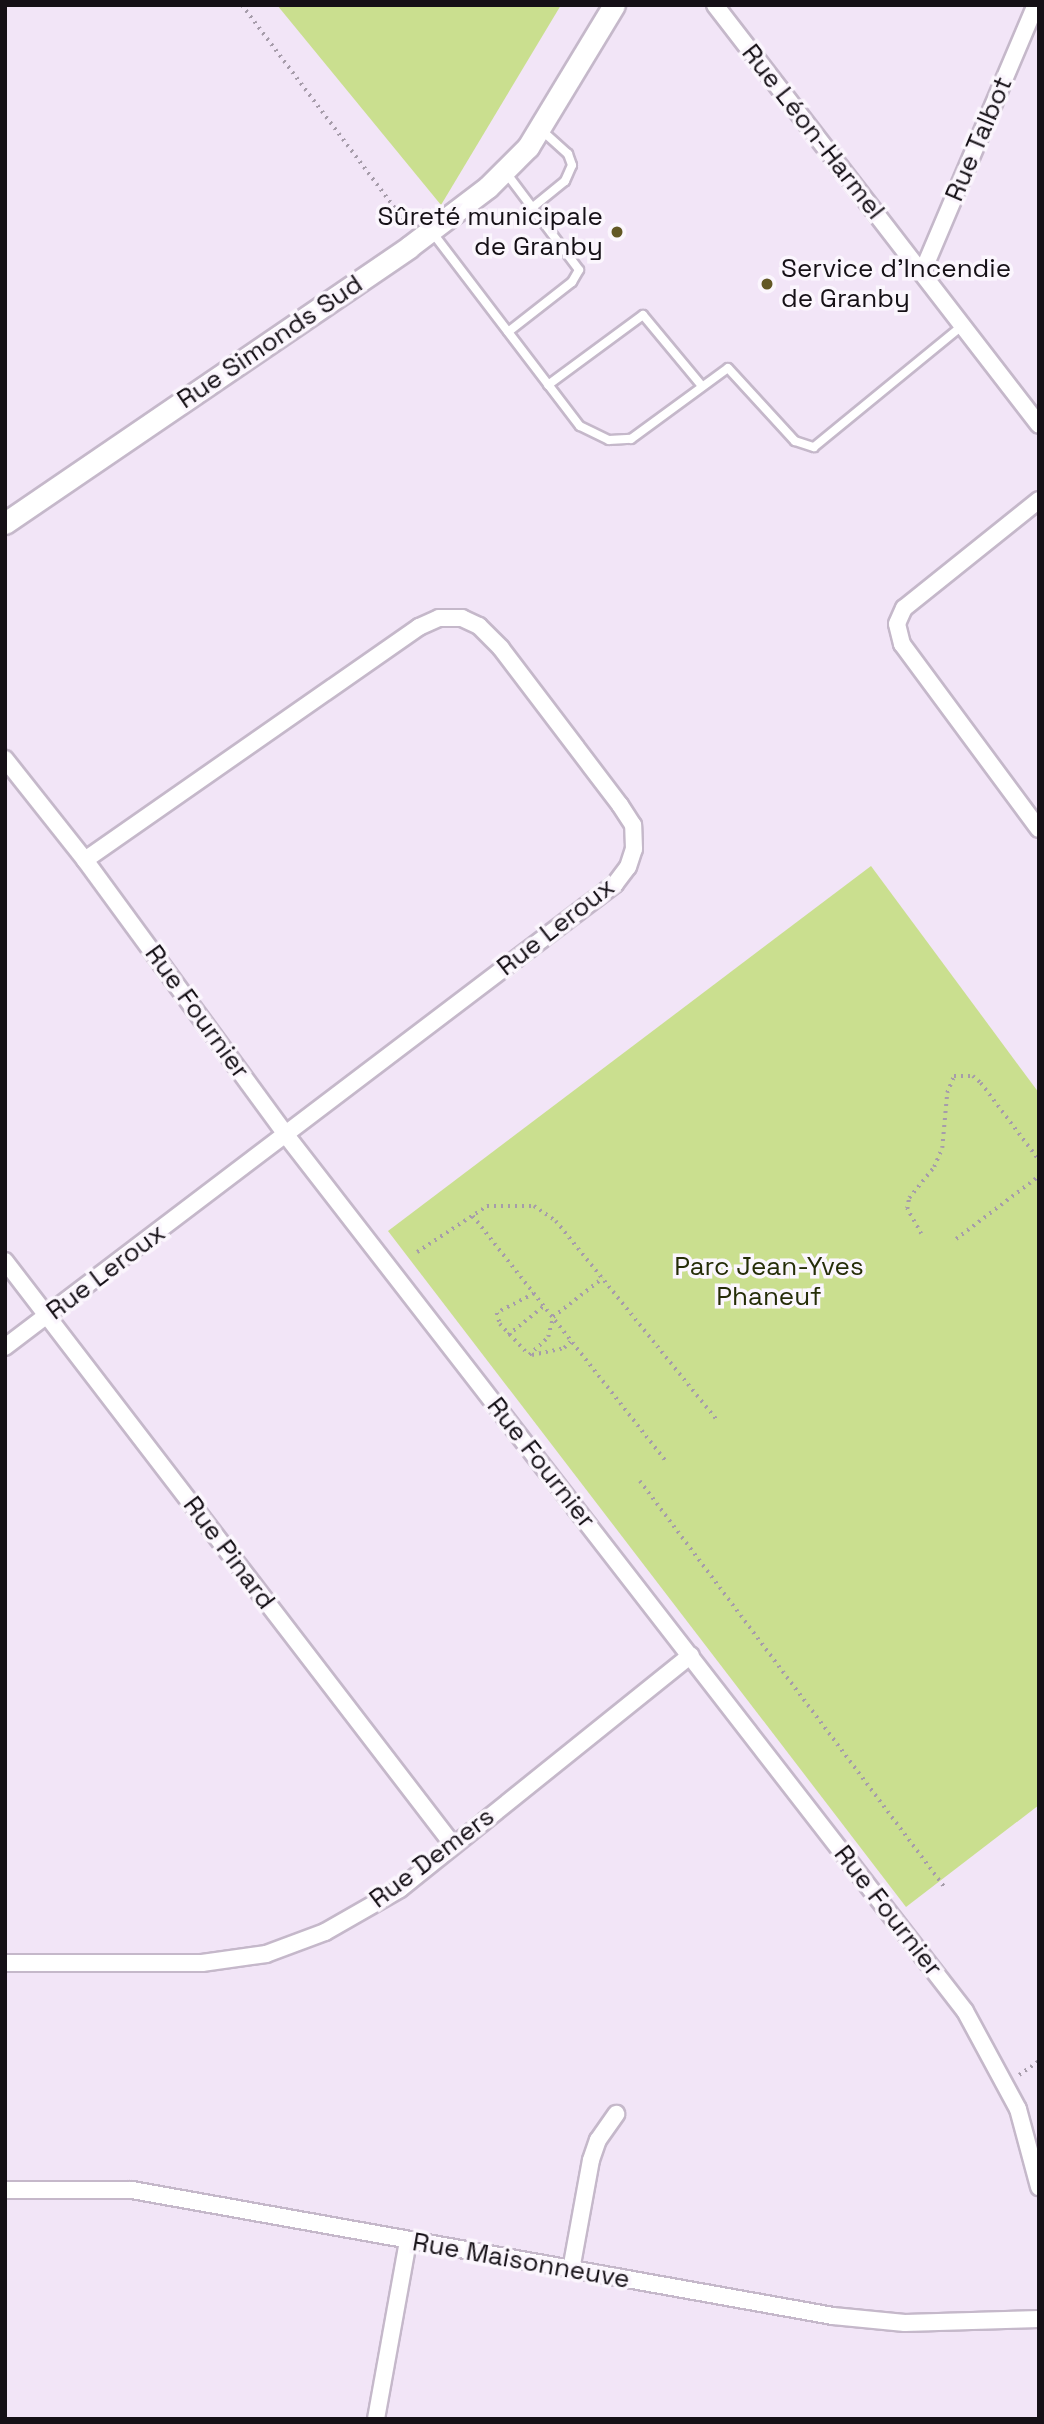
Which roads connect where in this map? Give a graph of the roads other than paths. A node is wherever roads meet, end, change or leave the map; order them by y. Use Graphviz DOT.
graph roads {
  1 [pos="614,5"];
  2 [pos="715,5"];
  3 [pos="1035,5"];
  4 [pos="540,129"];
  5 [pos="504,170"];
  6 [pos="533,207"];
  7 [pos="424,234"];
  8 [pos="922,273"];
  9 [pos="962,326"];
  10 [pos="508,332"];
  11 [pos="548,385"];
  12 [pos="702,386"];
  13 [pos="1039,425"];
  14 [pos="1039,500"];
  15 [pos="5,523"];
  16 [pos="5,759"];
  17 [pos="1039,830"];
  18 [pos="85,860"];
  19 [pos="286,1135"];
  20 [pos="5,1261"];
  21 [pos="48,1316"];
  22 [pos="5,1347"];
  23 [pos="691,1655"];
  24 [pos="453,1845"];
  25 [pos="5,1963"];
  26 [pos="616,2114"];
  27 [pos="1039,2187"];
  28 [pos="5,2190"];
  29 [pos="408,2241"];
  30 [pos="571,2270"];
  31 [pos="1039,2319"];
  32 [pos="376,2419"];
  1 -- 4 [label="street, Rue Simonds Sud"];
  2 -- 8 [label="street, Rue Léon-Harmel"];
  3 -- 8 [label="street, Rue Talbot"];
  4 -- 5 [label="street, Rue Simonds Sud"];
  4 -- 6 [label="lane"];
  5 -- 6 [label="lane"];
  5 -- 7 [label="street, Rue Simonds Sud"];
  6 -- 10 [label="lane"];
  7 -- 10 [label="lane"];
  7 -- 15 [label="street, Rue Simonds Sud"];
  8 -- 9 [label="street, Rue Léon-Harmel"];
  9 -- 12 [label="lane"];
  9 -- 13 [label="street, Rue Léon-Harmel"];
  10 -- 11 [label="lane"];
  11 -- 12 [label="lane"];
  11 -- 12 [label="lane"];
  14 -- 17 [label="street"];
  16 -- 18 [label="street, Rue Fournier"];
  18 -- 19 [label="street, Rue Fournier"];
  18 -- 19 [label="street, Rue Leroux"];
  19 -- 21 [label="street, Rue Leroux"];
  19 -- 23 [label="street, Rue Fournier"];
  20 -- 21 [label="street, Rue Pinard"];
  21 -- 22 [label="street, Rue Leroux"];
  21 -- 24 [label="street, Rue Pinard"];
  23 -- 24 [label="street, Rue Demers"];
  23 -- 27 [label="street, Rue Fournier"];
  24 -- 25 [label="street, Rue Demers"];
  26 -- 30 [label="street"];
  28 -- 29 [label="street, Rue Maisonneuve"];
  29 -- 30 [label="street, Rue Maisonneuve"];
  29 -- 32 [label="street"];
  30 -- 31 [label="street, Rue Maisonneuve"];
}
